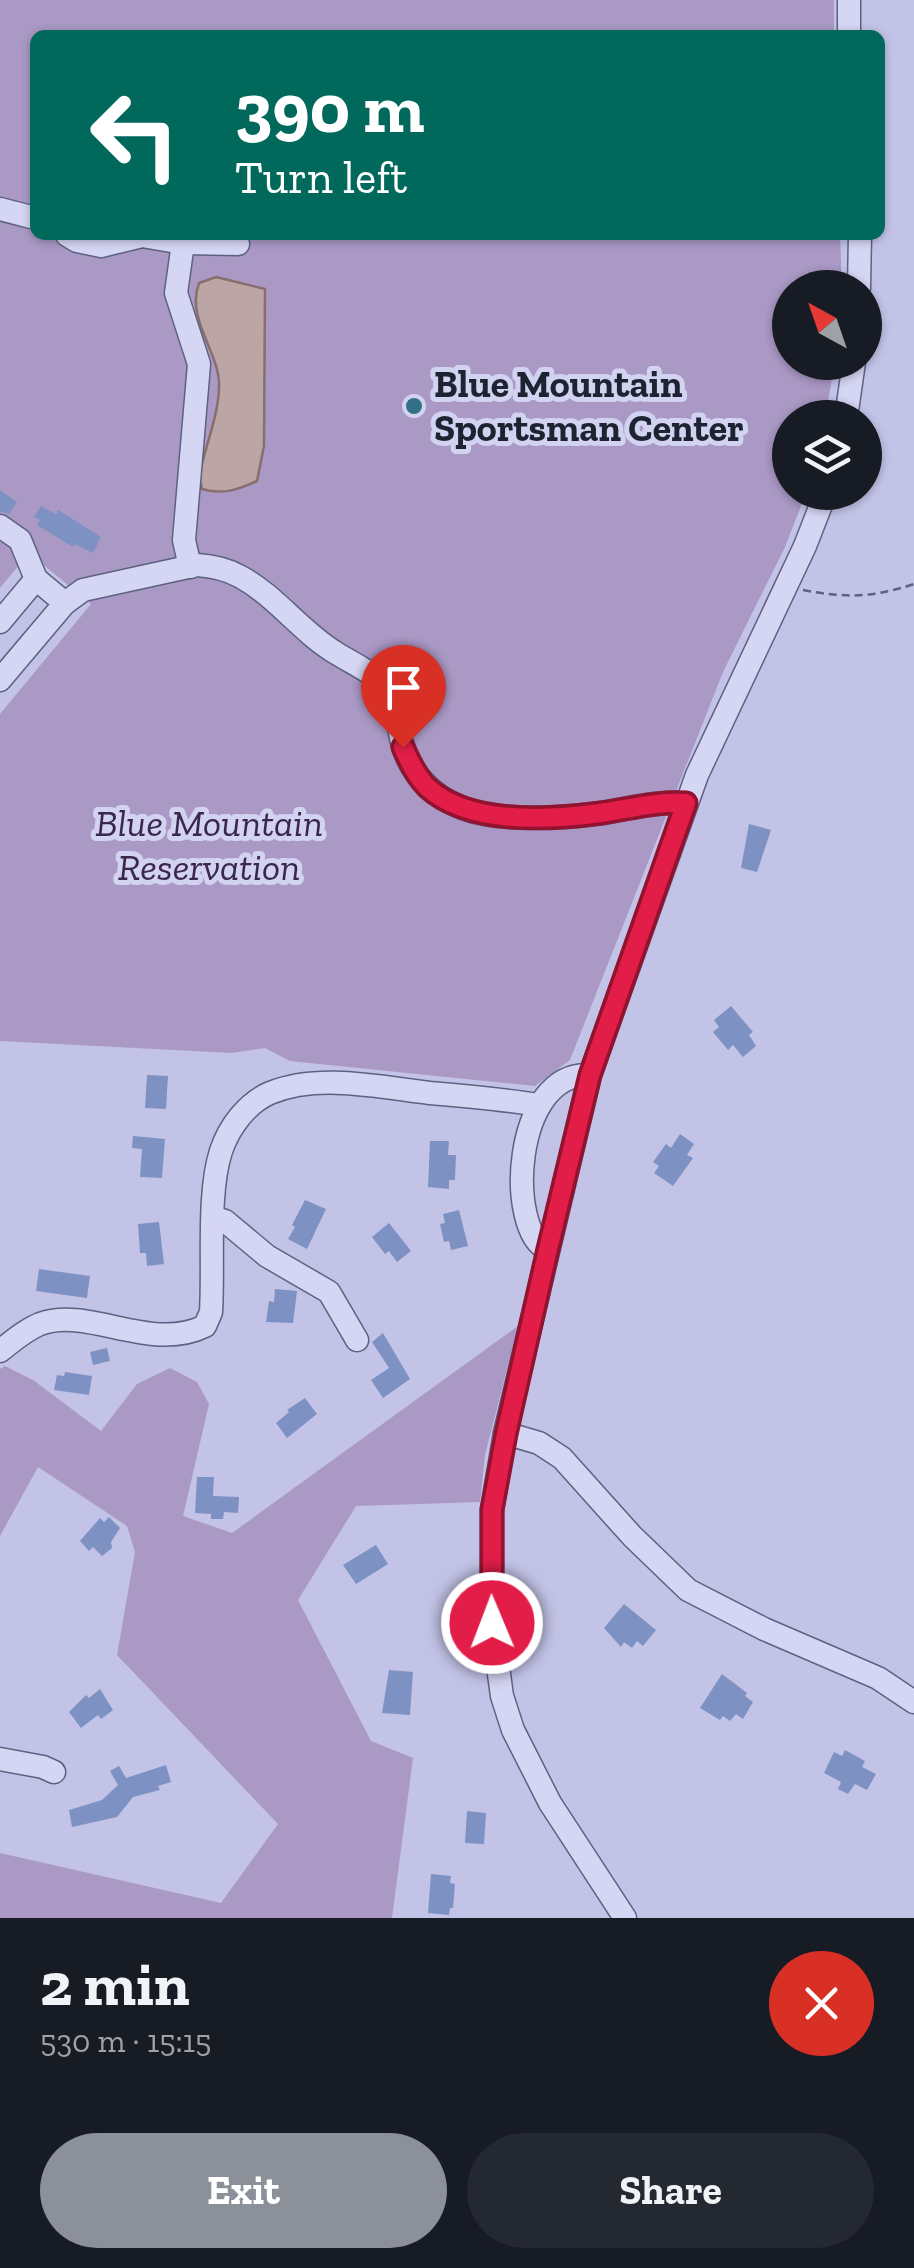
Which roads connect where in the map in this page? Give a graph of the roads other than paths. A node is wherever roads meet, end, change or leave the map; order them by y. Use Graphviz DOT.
graph roads {
  1 [pos="850,0"];
  2 [pos="849,30"];
  3 [pos="0,209"];
  4 [pos="30,217"];
  5 [pos="75,240"];
  6 [pos="126,240"];
  7 [pos="165,240"];
  8 [pos="860,240"];
  9 [pos="183,243"];
  10 [pos="238,244"];
  11 [pos="859,270"];
  12 [pos="818,510"];
  13 [pos="0,526"];
  14 [pos="190,567"];
  15 [pos="36,579"];
  16 [pos="65,603"];
  17 [pos="0,622"];
  18 [pos="0,680"];
  19 [pos="686,803"];
  20 [pos="590,1075"];
  21 [pos="538,1104"];
  22 [pos="215,1218"];
  23 [pos="548,1249"];
  24 [pos="358,1340"];
  25 [pos="0,1351"];
  26 [pos="506,1434"];
  27 [pos="914,1702"];
  28 [pos="0,1759"];
  29 [pos="54,1772"];
  30 [pos="625,1918"];
  1 -- 2 [label="street"];
  3 -- 4 [label="street"];
  5 -- 6 [label="street"];
  7 -- 9 [label="street"];
  8 -- 11 [label="street"];
  9 -- 10 [label="street"];
  9 -- 14 [label="street"];
  12 -- 19 [label="street"];
  13 -- 15 [label="street"];
  14 -- 16 [label="street"];
  14 -- 19 [label="street"];
  15 -- 16 [label="street"];
  15 -- 17 [label="street"];
  16 -- 18 [label="street"];
  19 -- 20 [label="street"];
  20 -- 21 [label="street"];
  20 -- 23 [label="street"];
  21 -- 22 [label="street"];
  21 -- 23 [label="street"];
  22 -- 24 [label="street"];
  22 -- 25 [label="street"];
  23 -- 26 [label="street"];
  26 -- 27 [label="street"];
  26 -- 30 [label="street"];
  28 -- 29 [label="street"];
}
